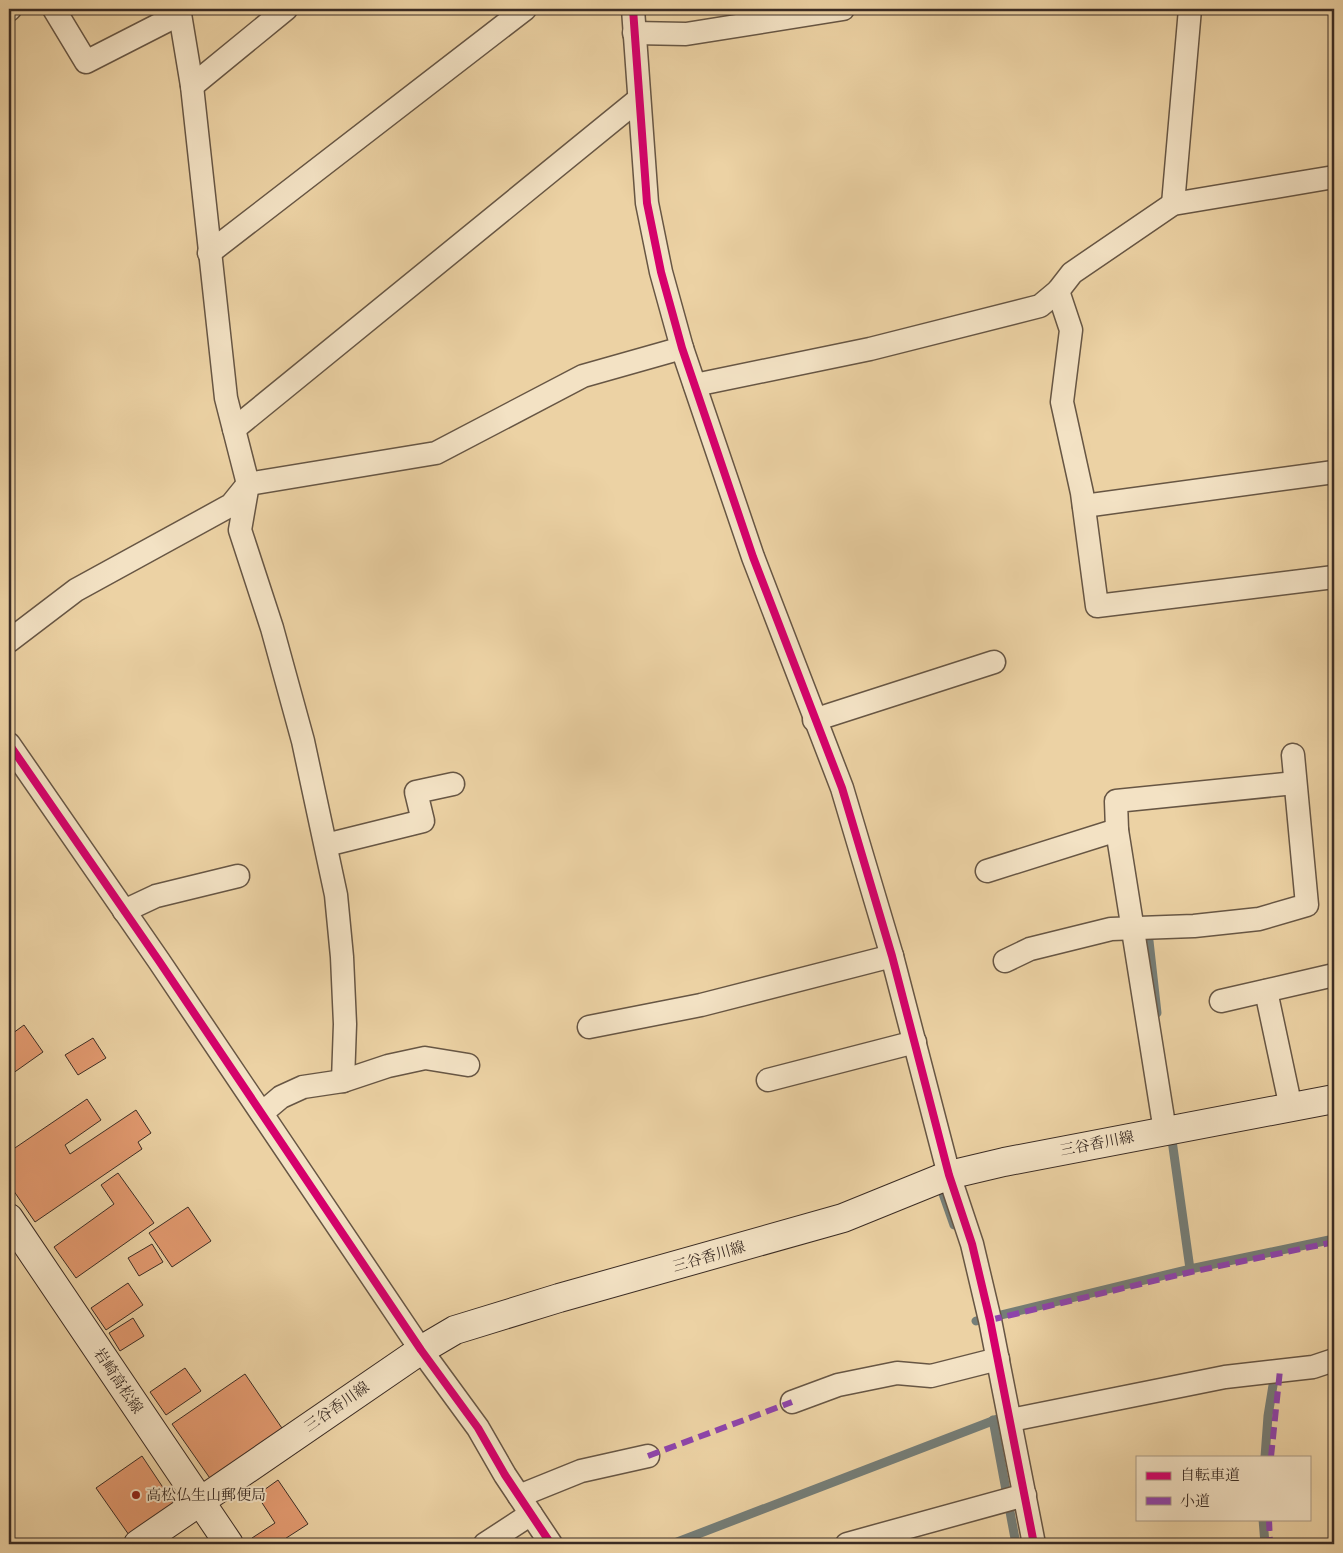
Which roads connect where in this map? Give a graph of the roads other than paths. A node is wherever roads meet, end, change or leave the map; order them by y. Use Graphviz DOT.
graph roads {
  1 [pos="54,9"];
  2 [pos="286,9"];
  3 [pos="525,9"];
  4 [pos="633,9"];
  5 [pos="843,9"];
  6 [pos="1190,9"];
  7 [pos="181,11"];
  8 [pos="634,33"];
  9 [pos="192,86"];
  10 [pos="639,99"];
  11 [pos="1334,177"];
  12 [pos="1173,204"];
  13 [pos="210,252"];
  14 [pos="1058,291"];
  15 [pos="682,348"];
  16 [pos="695,386"];
  17 [pos="234,429"];
  18 [pos="1334,472"];
  19 [pos="248,484"];
  20 [pos="1084,506"];
  21 [pos="1334,577"];
  22 [pos="9,640"];
  23 [pos="994,662"];
  24 [pos="814,720"];
  25 [pos="9,744"];
  26 [pos="1293,755"];
  27 [pos="1295,783"];
  28 [pos="453,784"];
  29 [pos="1117,830"];
  30 [pos="326,845"];
  31 [pos="987,871"];
  32 [pos="238,876"];
  33 [pos="124,911"];
  34 [pos="1134,928"];
  35 [pos="892,956"];
  36 [pos="1005,961"];
  37 [pos="1334,976"];
  38 [pos="1266,991"];
  39 [pos="1221,1001"];
  40 [pos="589,1027"];
  41 [pos="915,1042"];
  42 [pos="468,1064"];
  43 [pos="343,1080"];
  44 [pos="768,1080"];
  45 [pos="1334,1099"];
  46 [pos="1291,1108"];
  47 [pos="262,1113"];
  48 [pos="1164,1132"];
  49 [pos="949,1175"];
  50 [pos="10,1221"];
  51 [pos="421,1350"];
  52 [pos="998,1359"];
  53 [pos="1334,1360"];
  54 [pos="792,1402"];
  55 [pos="1011,1420"];
  56 [pos="648,1456"];
  57 [pos="1025,1495"];
  58 [pos="200,1502"];
  59 [pos="525,1505"];
  60 [pos="138,1544"];
  61 [pos="228,1544"];
  62 [pos="485,1544"];
  63 [pos="551,1544"];
  64 [pos="847,1544"];
  65 [pos="1034,1544"];
  1 -- 7 [label="street"];
  2 -- 9 [label="street"];
  3 -- 13 [label="street"];
  4 -- 8 [label="street"];
  5 -- 8 [label="street"];
  6 -- 12 [label="street"];
  7 -- 9 [label="street"];
  8 -- 10 [label="street"];
  9 -- 13 [label="street"];
  10 -- 15 [label="street"];
  10 -- 17 [label="street"];
  11 -- 12 [label="street"];
  12 -- 14 [label="street"];
  13 -- 17 [label="street"];
  14 -- 16 [label="street"];
  14 -- 20 [label="street"];
  15 -- 16 [label="street"];
  15 -- 19 [label="street"];
  16 -- 24 [label="street"];
  17 -- 19 [label="street"];
  18 -- 20 [label="street"];
  19 -- 22 [label="street"];
  19 -- 30 [label="street"];
  20 -- 21 [label="street"];
  23 -- 24 [label="street"];
  24 -- 35 [label="street"];
  25 -- 33 [label="street"];
  26 -- 27 [label="street"];
  27 -- 29 [label="street"];
  27 -- 34 [label="street"];
  28 -- 30 [label="street"];
  29 -- 31 [label="street"];
  29 -- 34 [label="street"];
  30 -- 43 [label="street"];
  32 -- 33 [label="street"];
  33 -- 47 [label="street"];
  34 -- 36 [label="street"];
  34 -- 48 [label="street"];
  35 -- 40 [label="street"];
  35 -- 41 [label="street"];
  37 -- 38 [label="street"];
  38 -- 39 [label="street"];
  38 -- 46 [label="street"];
  41 -- 44 [label="street"];
  41 -- 49 [label="street"];
  42 -- 43 [label="street"];
  43 -- 47 [label="street"];
  45 -- 46 [label="main road, 三谷香川線"];
  46 -- 48 [label="main road, 三谷香川線"];
  47 -- 51 [label="street"];
  48 -- 49 [label="main road, 三谷香川線"];
  49 -- 51 [label="main road, 三谷香川線"];
  49 -- 52 [label="street"];
  50 -- 58 [label="main road, 岩崎高松線"];
  51 -- 58 [label="main road, 三谷香川線"];
  51 -- 59 [label="street"];
  52 -- 54 [label="street"];
  52 -- 55 [label="street"];
  53 -- 55 [label="street"];
  55 -- 57 [label="street"];
  56 -- 59 [label="street"];
  57 -- 64 [label="street"];
  57 -- 65 [label="street"];
  58 -- 60 [label="main road, 三谷香川線"];
  58 -- 61 [label="main road, 岩崎高松線"];
  59 -- 62 [label="street"];
  59 -- 63 [label="street"];
}
